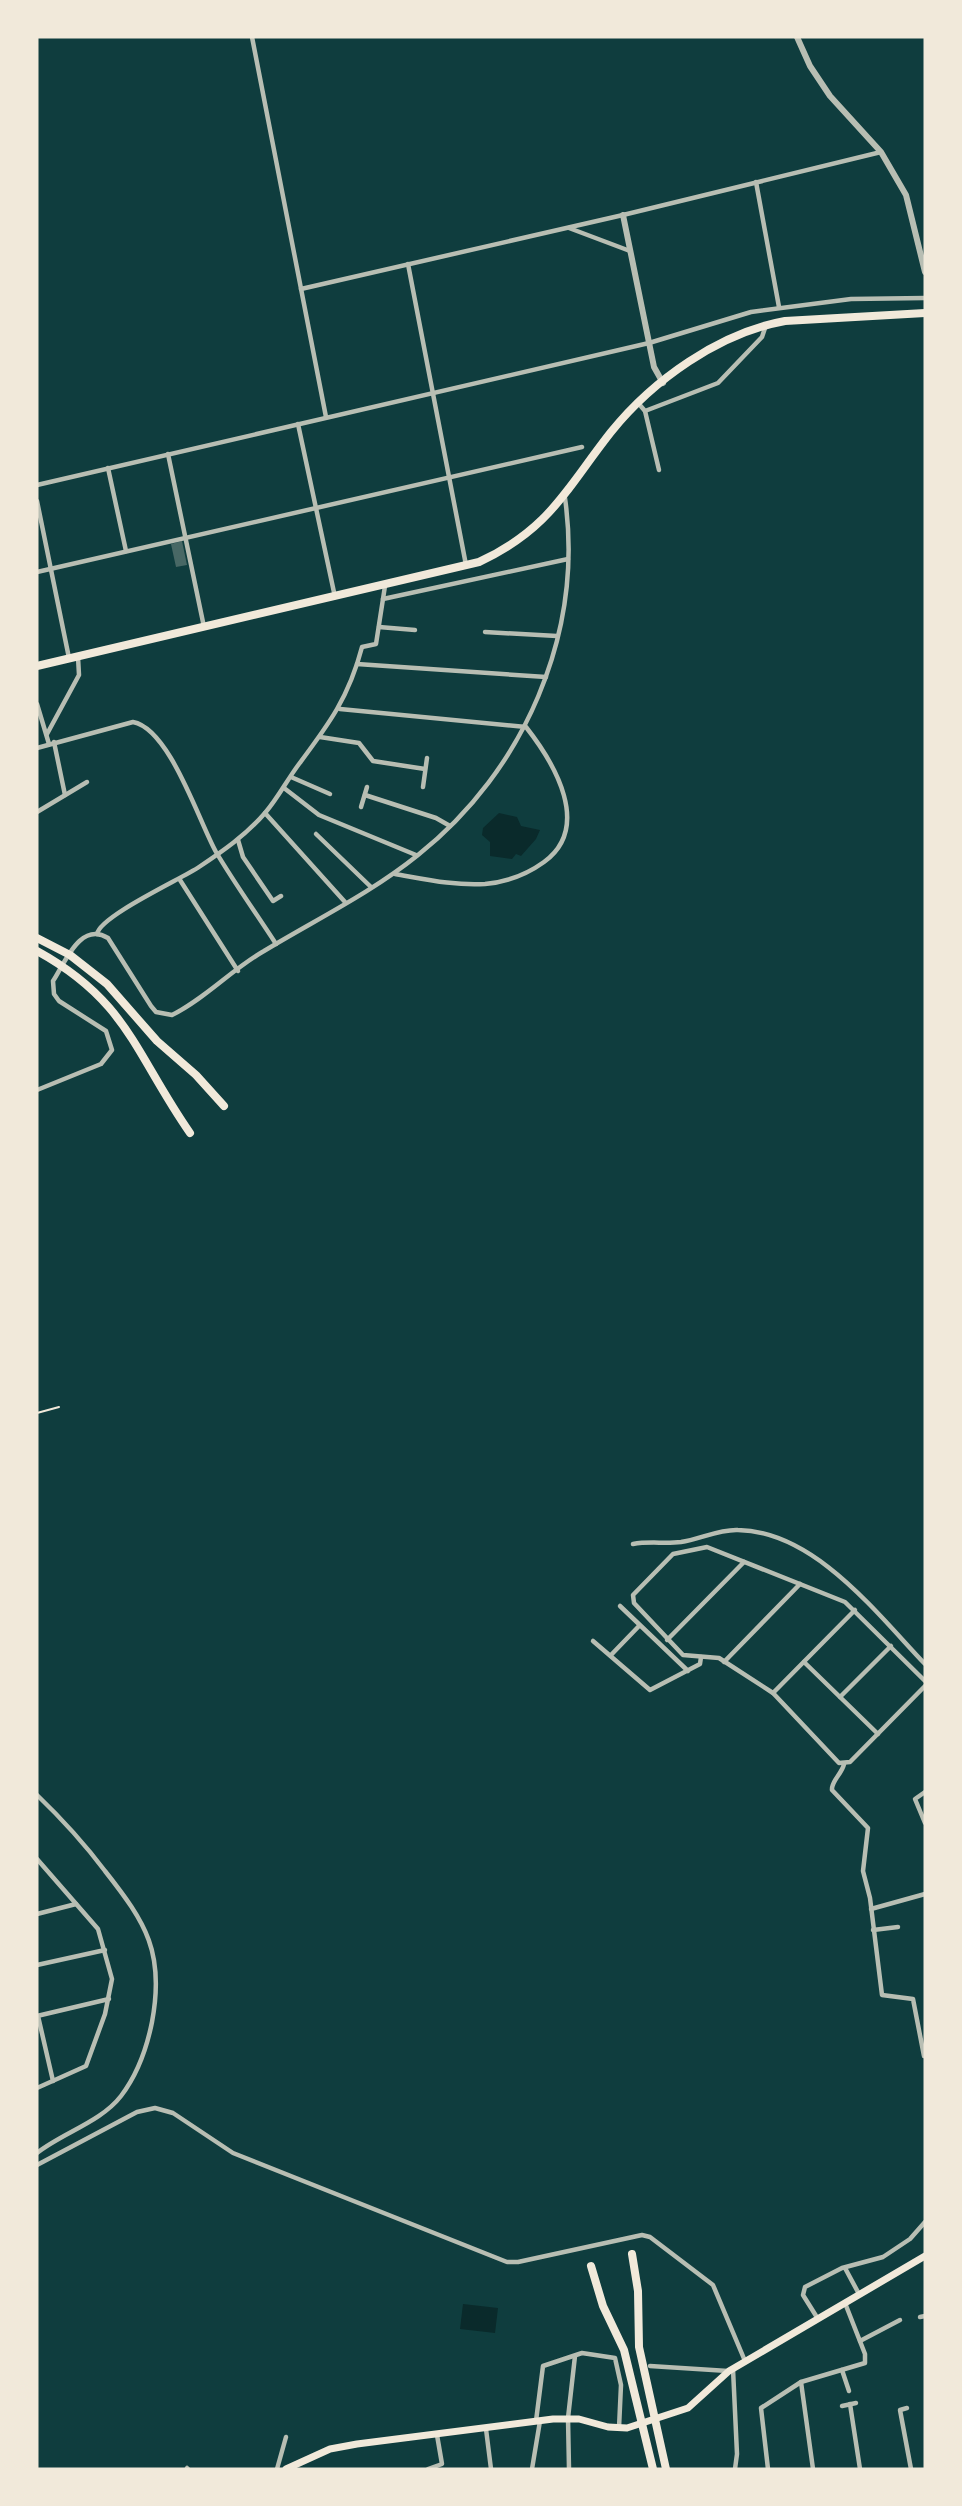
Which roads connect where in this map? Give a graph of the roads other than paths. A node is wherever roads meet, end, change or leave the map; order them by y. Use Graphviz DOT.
graph roads {
  1 [pos="253,37"];
  2 [pos="797,37"];
  3 [pos="881,152"];
  4 [pos="756,182"];
  5 [pos="624,215"];
  6 [pos="566,227"];
  7 [pos="631,251"];
  8 [pos="408,264"];
  9 [pos="925,272"];
  10 [pos="302,289"];
  11 [pos="925,298"];
  12 [pos="779,307"];
  13 [pos="925,313"];
  14 [pos="766,324"];
  15 [pos="649,343"];
  16 [pos="663,383"];
  17 [pos="433,393"];
  18 [pos="642,407"];
  19 [pos="326,417"];
  20 [pos="298,424"];
  21 [pos="582,447"];
  22 [pos="168,454"];
  23 [pos="108,468"];
  24 [pos="659,470"];
  25 [pos="449,477"];
  26 [pos="37,485"];
  27 [pos="565,498"];
  28 [pos="37,501"];
  29 [pos="316,507"];
  30 [pos="185,538"];
  31 [pos="126,551"];
  32 [pos="568,559"];
  33 [pos="479,562"];
  34 [pos="467,567"];
  35 [pos="51,569"];
  36 [pos="37,572"];
  37 [pos="487,576"];
  38 [pos="385,586"];
  39 [pos="335,597"];
  40 [pos="383,599"];
  41 [pos="379,627"];
  42 [pos="204,628"];
  43 [pos="415,630"];
  44 [pos="485,632"];
  45 [pos="557,636"];
  46 [pos="74,657"];
  47 [pos="358,664"];
  48 [pos="37,666"];
  49 [pos="546,677"];
  50 [pos="37,704"];
  51 [pos="340,709"];
  52 [pos="526,727"];
  53 [pos="47,734"];
  54 [pos="320,737"];
  55 [pos="52,743"];
  56 [pos="37,748"];
  57 [pos="427,758"];
  58 [pos="425,769"];
  59 [pos="290,777"];
  60 [pos="86,782"];
  61 [pos="367,787"];
  62 [pos="423,787"];
  63 [pos="284,788"];
  64 [pos="330,794"];
  65 [pos="65,795"];
  66 [pos="365,795"];
  67 [pos="361,807"];
  68 [pos="37,812"];
  69 [pos="265,813"];
  70 [pos="450,826"];
  71 [pos="316,834"];
  72 [pos="238,840"];
  73 [pos="218,855"];
  74 [pos="417,856"];
  75 [pos="394,873"];
  76 [pos="180,880"];
  77 [pos="371,887"];
  78 [pos="281,896"];
  79 [pos="345,902"];
  80 [pos="97,934"];
  81 [pos="37,938"];
  82 [pos="276,944"];
  83 [pos="37,951"];
  84 [pos="70,955"];
  85 [pos="63,965"];
  86 [pos="238,971"];
  87 [pos="37,1090"];
  88 [pos="224,1106"];
  89 [pos="190,1133"];
  90 [pos="633,1544"];
  91 [pos="744,1562"];
  92 [pos="800,1584"];
  93 [pos="620,1606"];
  94 [pos="855,1610"];
  95 [pos="639,1626"];
  96 [pos="667,1640"];
  97 [pos="593,1641"];
  98 [pos="891,1646"];
  99 [pos="611,1655"];
  100 [pos="701,1657"];
  101 [pos="724,1662"];
  102 [pos="804,1662"];
  103 [pos="925,1664"];
  104 [pos="688,1671"];
  105 [pos="925,1683"];
  106 [pos="773,1693"];
  107 [pos="840,1697"];
  108 [pos="878,1734"];
  109 [pos="844,1764"];
  110 [pos="925,1792"];
  111 [pos="37,1795"];
  112 [pos="925,1823"];
  113 [pos="37,1861"];
  114 [pos="925,1894"];
  115 [pos="76,1904"];
  116 [pos="871,1909"];
  117 [pos="37,1914"];
  118 [pos="898,1927"];
  119 [pos="873,1930"];
  120 [pos="105,1950"];
  121 [pos="37,1965"];
  122 [pos="109,1999"];
  123 [pos="37,2016"];
  124 [pos="916,2018"];
  125 [pos="925,2021"];
  126 [pos="925,2056"];
  127 [pos="53,2081"];
  128 [pos="37,2088"];
  129 [pos="37,2153"];
  130 [pos="37,2165"];
  131 [pos="925,2222"];
  132 [pos="632,2254"];
  133 [pos="925,2256"];
  134 [pos="591,2266"];
  135 [pos="845,2268"];
  136 [pos="859,2294"];
  137 [pos="845,2303"];
  138 [pos="818,2319"];
  139 [pos="900,2320"];
  140 [pos="860,2341"];
  141 [pos="575,2356"];
  142 [pos="745,2361"];
  143 [pos="650,2366"];
  144 [pos="731,2370"];
  145 [pos="842,2370"];
  146 [pos="801,2382"];
  147 [pos="849,2391"];
  148 [pos="842,2406"];
  149 [pos="907,2408"];
  150 [pos="568,2418"];
  151 [pos="538,2421"];
  152 [pos="655,2422"];
  153 [pos="643,2426"];
  154 [pos="486,2429"];
  155 [pos="618,2429"];
  156 [pos="437,2435"];
  157 [pos="286,2437"];
  158 [pos="277,2469"];
  159 [pos="285,2469"];
  160 [pos="428,2469"];
  161 [pos="491,2469"];
  162 [pos="532,2469"];
  163 [pos="569,2469"];
  164 [pos="653,2469"];
  165 [pos="666,2469"];
  166 [pos="734,2469"];
  167 [pos="768,2469"];
  168 [pos="813,2469"];
  169 [pos="860,2469"];
  170 [pos="911,2469"];
  1 -- 10 [label="street"];
  2 -- 3 [label="street"];
  3 -- 4 [label="street"];
  3 -- 9 [label="street"];
  4 -- 5 [label="street"];
  4 -- 12 [label="street"];
  5 -- 6 [label="street"];
  5 -- 7 [label="street"];
  6 -- 7 [label="street"];
  6 -- 8 [label="street"];
  7 -- 15 [label="street"];
  8 -- 10 [label="street"];
  8 -- 17 [label="street"];
  10 -- 19 [label="street"];
  11 -- 12 [label="street"];
  12 -- 15 [label="street"];
  13 -- 14 [label="main road"];
  14 -- 16 [label="main road"];
  14 -- 18 [label="street"];
  15 -- 16 [label="street"];
  15 -- 17 [label="street"];
  16 -- 18 [label="main road"];
  17 -- 19 [label="street"];
  17 -- 25 [label="street"];
  18 -- 24 [label="street"];
  18 -- 27 [label="main road"];
  19 -- 20 [label="street"];
  20 -- 22 [label="street"];
  20 -- 29 [label="street"];
  21 -- 25 [label="street"];
  22 -- 23 [label="street"];
  22 -- 30 [label="street"];
  23 -- 26 [label="street"];
  23 -- 31 [label="street"];
  25 -- 29 [label="street"];
  25 -- 34 [label="street"];
  27 -- 32 [label="street"];
  27 -- 33 [label="main road"];
  28 -- 35 [label="street"];
  29 -- 30 [label="street"];
  29 -- 39 [label="street"];
  30 -- 31 [label="street"];
  30 -- 42 [label="street"];
  31 -- 35 [label="street"];
  32 -- 37 [label="street"];
  32 -- 45 [label="street"];
  33 -- 34 [label="main road"];
  33 -- 37 [label="street"];
  34 -- 38 [label="main road"];
  35 -- 36 [label="street"];
  35 -- 46 [label="street"];
  37 -- 40 [label="street"];
  38 -- 39 [label="main road"];
  38 -- 40 [label="street"];
  39 -- 42 [label="main road"];
  40 -- 41 [label="street"];
  41 -- 43 [label="street"];
  41 -- 47 [label="street"];
  42 -- 46 [label="main road"];
  44 -- 45 [label="street"];
  45 -- 49 [label="street"];
  46 -- 48 [label="main road"];
  46 -- 53 [label="street"];
  47 -- 49 [label="street"];
  47 -- 51 [label="street"];
  49 -- 52 [label="street"];
  50 -- 53 [label="street"];
  51 -- 52 [label="street"];
  51 -- 54 [label="street"];
  52 -- 70 [label="street"];
  52 -- 75 [label="street"];
  53 -- 55 [label="street"];
  54 -- 58 [label="street"];
  54 -- 59 [label="street"];
  55 -- 56 [label="street"];
  55 -- 65 [label="street"];
  55 -- 73 [label="street"];
  57 -- 58 [label="street"];
  58 -- 62 [label="street"];
  59 -- 63 [label="street"];
  59 -- 64 [label="street"];
  60 -- 65 [label="street"];
  61 -- 66 [label="street"];
  63 -- 69 [label="street"];
  63 -- 74 [label="street"];
  65 -- 68 [label="street"];
  66 -- 67 [label="street"];
  66 -- 70 [label="street"];
  69 -- 72 [label="street"];
  69 -- 79 [label="street"];
  70 -- 74 [label="street"];
  71 -- 77 [label="street"];
  72 -- 73 [label="street"];
  72 -- 78 [label="street"];
  73 -- 76 [label="street"];
  73 -- 82 [label="street"];
  74 -- 75 [label="street"];
  75 -- 77 [label="street"];
  76 -- 80 [label="street"];
  76 -- 86 [label="street"];
  77 -- 79 [label="street"];
  79 -- 82 [label="street"];
  80 -- 84 [label="street"];
  80 -- 86 [label="street"];
  81 -- 84 [label="main road"];
  82 -- 86 [label="street"];
  83 -- 85 [label="main road"];
  84 -- 85 [label="street"];
  84 -- 88 [label="main road"];
  85 -- 87 [label="street"];
  85 -- 89 [label="main road"];
  90 -- 103 [label="street"];
  91 -- 92 [label="street"];
  91 -- 96 [label="street"];
  91 -- 96 [label="street"];
  92 -- 94 [label="street"];
  92 -- 101 [label="street"];
  93 -- 95 [label="street"];
  94 -- 98 [label="street"];
  94 -- 102 [label="street"];
  95 -- 99 [label="street"];
  95 -- 104 [label="street"];
  96 -- 100 [label="street"];
  97 -- 99 [label="street"];
  98 -- 105 [label="street"];
  98 -- 107 [label="street"];
  99 -- 104 [label="street"];
  100 -- 101 [label="street"];
  100 -- 104 [label="street"];
  101 -- 106 [label="street"];
  102 -- 106 [label="street"];
  102 -- 107 [label="street"];
  105 -- 108 [label="street"];
  106 -- 109 [label="street"];
  107 -- 108 [label="street"];
  108 -- 109 [label="street"];
  109 -- 116 [label="street"];
  110 -- 112 [label="street"];
  111 -- 129 [label="street"];
  113 -- 115 [label="street"];
  114 -- 116 [label="street"];
  115 -- 117 [label="street"];
  115 -- 120 [label="street"];
  116 -- 119 [label="street"];
  118 -- 119 [label="street"];
  119 -- 124 [label="street"];
  120 -- 121 [label="street"];
  120 -- 122 [label="street"];
  122 -- 123 [label="street"];
  122 -- 127 [label="street"];
  123 -- 127 [label="street"];
  124 -- 125 [label="street"];
  124 -- 126 [label="street"];
  127 -- 128 [label="street"];
  130 -- 142 [label="street"];
  131 -- 135 [label="street"];
  132 -- 152 [label="main road"];
  133 -- 136 [label="main road"];
  134 -- 153 [label="main road"];
  135 -- 136 [label="street"];
  135 -- 138 [label="street"];
  136 -- 137 [label="main road"];
  137 -- 138 [label="main road"];
  137 -- 140 [label="street"];
  138 -- 142 [label="main road"];
  139 -- 140 [label="street"];
  140 -- 145 [label="street"];
  141 -- 150 [label="street"];
  141 -- 151 [label="street"];
  141 -- 155 [label="street"];
  142 -- 144 [label="main road"];
  143 -- 144 [label="street"];
  144 -- 152 [label="main road"];
  144 -- 166 [label="street"];
  145 -- 146 [label="street"];
  145 -- 147 [label="street"];
  146 -- 167 [label="street"];
  146 -- 168 [label="street"];
  148 -- 169 [label="street"];
  149 -- 170 [label="street"];
  150 -- 151 [label="main road"];
  150 -- 155 [label="main road"];
  150 -- 163 [label="street"];
  151 -- 154 [label="main road"];
  151 -- 162 [label="street"];
  152 -- 153 [label="main road"];
  152 -- 165 [label="main road"];
  153 -- 155 [label="main road"];
  153 -- 164 [label="main road"];
  154 -- 156 [label="main road"];
  154 -- 161 [label="street"];
  156 -- 159 [label="main road"];
  156 -- 160 [label="street"];
  157 -- 158 [label="street"];
}
